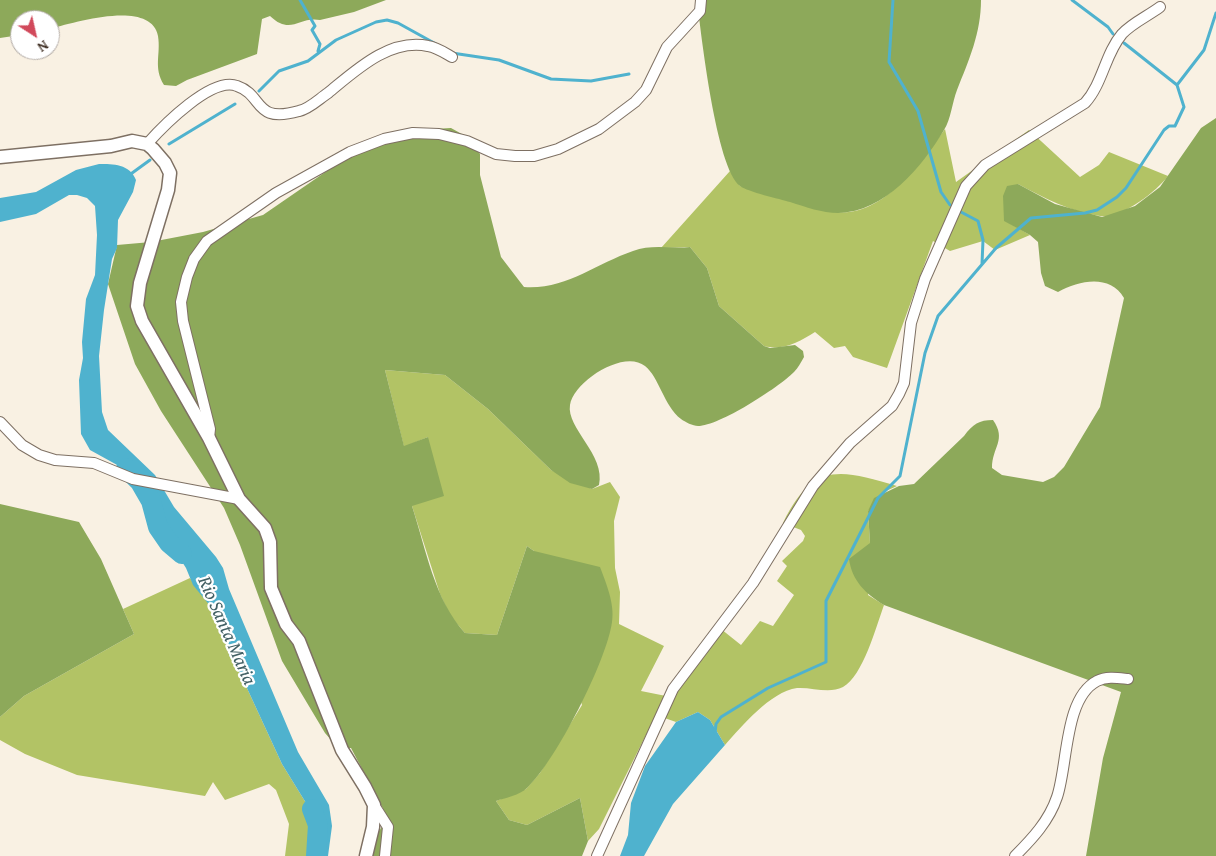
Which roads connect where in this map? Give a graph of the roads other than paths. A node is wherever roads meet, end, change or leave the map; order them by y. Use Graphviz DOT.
graph roads {
  1 [pos="701,0"];
  2 [pos="1160,7"];
  3 [pos="452,57"];
  4 [pos="147,144"];
  5 [pos="0,157"];
  6 [pos="0,422"];
  7 [pos="209,438"];
  8 [pos="239,498"];
  9 [pos="1128,679"];
  10 [pos="374,806"];
  11 [pos="366,856"];
  12 [pos="385,856"];
  13 [pos="597,856"];
  14 [pos="1015,856"];
  1 -- 7 [label="street"];
  2 -- 13 [label="street"];
  3 -- 4 [label="street"];
  4 -- 5 [label="street"];
  4 -- 7 [label="street"];
  6 -- 8 [label="street"];
  7 -- 8 [label="street"];
  8 -- 10 [label="street"];
  9 -- 14 [label="street"];
  10 -- 11 [label="street"];
  10 -- 12 [label="street"];
}
